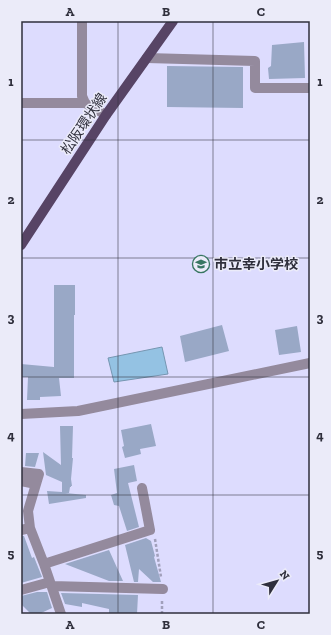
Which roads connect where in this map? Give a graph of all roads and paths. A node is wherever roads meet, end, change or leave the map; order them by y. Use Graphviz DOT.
graph roads {
  1 [pos="82,21"];
  2 [pos="172,21"];
  3 [pos="147,58"];
  4 [pos="310,88"];
  5 [pos="21,103"];
  6 [pos="85,103"];
  7 [pos="106,115"];
  8 [pos="21,245"];
  9 [pos="310,363"];
  10 [pos="21,414"];
  11 [pos="21,472"];
  12 [pos="21,481"];
  13 [pos="36,484"];
  14 [pos="142,488"];
  15 [pos="25,529"];
  16 [pos="44,564"];
  17 [pos="51,584"];
  18 [pos="163,589"];
  19 [pos="21,590"];
  20 [pos="61,614"];
  1 -- 6 [label="street"];
  2 -- 3 [label="main road, 松阪環状線"];
  3 -- 4 [label="street"];
  3 -- 7 [label="main road, 松阪環状線"];
  5 -- 6 [label="street"];
  6 -- 7 [label="street"];
  7 -- 8 [label="main road, 松阪環状線"];
  9 -- 10 [label="street"];
  11 -- 13 [label="street"];
  12 -- 13 [label="street"];
  13 -- 15 [label="street"];
  14 -- 16 [label="street"];
  15 -- 16 [label="street"];
  16 -- 17 [label="street"];
  17 -- 18 [label="street"];
  17 -- 19 [label="street"];
  17 -- 20 [label="street"];
}
